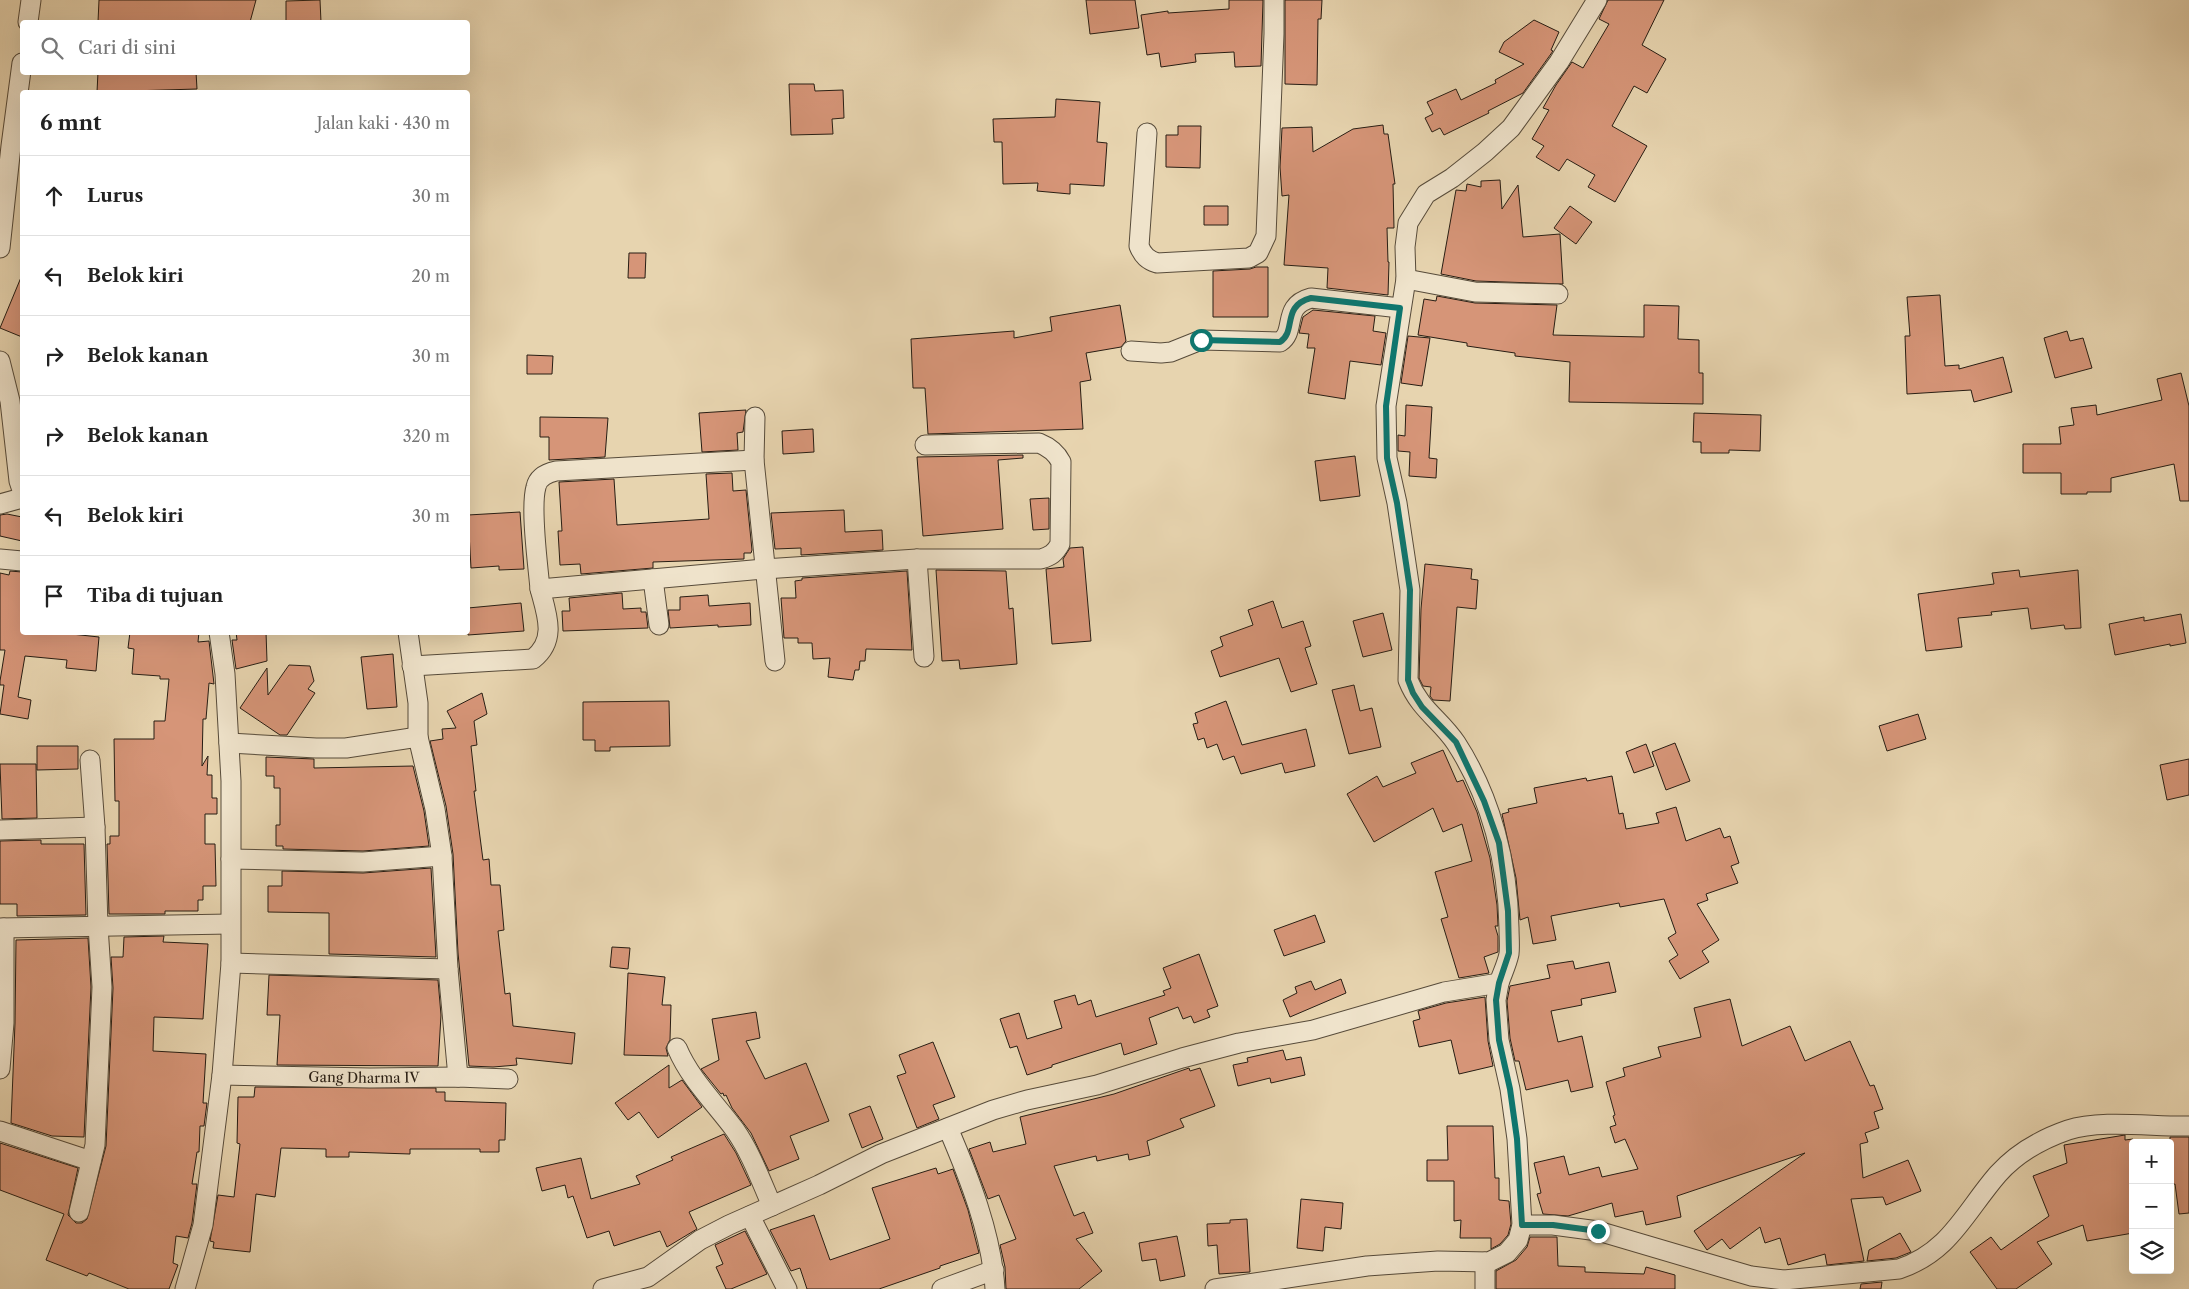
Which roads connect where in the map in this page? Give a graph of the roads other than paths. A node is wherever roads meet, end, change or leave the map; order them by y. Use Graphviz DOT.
graph roads {
  1 [pos="31,0"];
  2 [pos="1274,0"];
  3 [pos="1597,0"];
  4 [pos="28,20"];
  5 [pos="20,75"];
  6 [pos="1147,133"];
  7 [pos="0,248"];
  8 [pos="1406,279"];
  9 [pos="1558,294"];
  10 [pos="1400,308"];
  11 [pos="1130,351"];
  12 [pos="0,361"];
  13 [pos="755,417"];
  14 [pos="924,445"];
  15 [pos="754,460"];
  16 [pos="20,484"];
  17 [pos="20,499"];
  18 [pos="0,504"];
  19 [pos="0,559"];
  20 [pos="916,559"];
  21 [pos="20,561"];
  22 [pos="764,569"];
  23 [pos="653,579"];
  24 [pos="540,589"];
  25 [pos="659,625"];
  26 [pos="219,635"];
  27 [pos="408,635"];
  28 [pos="924,657"];
  29 [pos="776,660"];
  30 [pos="412,666"];
  31 [pos="418,737"];
  32 [pos="229,743"];
  33 [pos="90,760"];
  34 [pos="95,827"];
  35 [pos="0,830"];
  36 [pos="442,856"];
  37 [pos="231,859"];
  38 [pos="230,924"];
  39 [pos="98,926"];
  40 [pos="2,928"];
  41 [pos="231,963"];
  42 [pos="448,969"];
  43 [pos="1499,983"];
  44 [pos="677,1048"];
  45 [pos="0,1069"];
  46 [pos="222,1075"];
  47 [pos="458,1077"];
  48 [pos="508,1079"];
  49 [pos="2189,1126"];
  50 [pos="948,1128"];
  51 [pos="0,1131"];
  52 [pos="91,1161"];
  53 [pos="772,1206"];
  54 [pos="79,1212"];
  55 [pos="750,1216"];
  56 [pos="1522,1225"];
  57 [pos="1485,1262"];
  58 [pos="994,1280"];
  59 [pos="185,1289"];
  60 [pos="603,1289"];
  61 [pos="787,1289"];
  62 [pos="942,1289"];
  63 [pos="1215,1289"];
  64 [pos="1485,1289"];
  1 -- 4 [label="street"];
  2 -- 6 [label="street"];
  3 -- 8 [label="street"];
  5 -- 7 [label="street"];
  8 -- 9 [label="street"];
  8 -- 10 [label="street"];
  10 -- 11 [label="street"];
  10 -- 43 [label="street"];
  12 -- 16 [label="street"];
  13 -- 15 [label="street"];
  14 -- 20 [label="street"];
  15 -- 22 [label="street"];
  15 -- 24 [label="street"];
  17 -- 18 [label="street"];
  19 -- 21 [label="street"];
  20 -- 22 [label="street"];
  20 -- 28 [label="street"];
  22 -- 23 [label="street"];
  22 -- 29 [label="street"];
  23 -- 24 [label="street"];
  23 -- 25 [label="street"];
  24 -- 30 [label="street"];
  26 -- 32 [label="street"];
  27 -- 30 [label="street"];
  30 -- 31 [label="street"];
  31 -- 32 [label="street"];
  31 -- 36 [label="street"];
  32 -- 37 [label="street"];
  33 -- 34 [label="street"];
  34 -- 35 [label="street"];
  34 -- 39 [label="street"];
  36 -- 37 [label="street"];
  36 -- 42 [label="street"];
  37 -- 38 [label="street"];
  38 -- 39 [label="street"];
  38 -- 41 [label="street"];
  39 -- 40 [label="street"];
  39 -- 52 [label="street"];
  40 -- 45 [label="street"];
  41 -- 42 [label="street"];
  41 -- 46 [label="street"];
  42 -- 47 [label="street"];
  43 -- 50 [label="street"];
  43 -- 56 [label="street"];
  44 -- 53 [label="street"];
  46 -- 47 [label="street, Gang Dharma IV"];
  46 -- 59 [label="street"];
  47 -- 48 [label="street, Gang Dharma IV"];
  49 -- 56 [label="street"];
  50 -- 53 [label="street"];
  50 -- 58 [label="street"];
  51 -- 52 [label="street"];
  52 -- 54 [label="street"];
  53 -- 55 [label="street"];
  55 -- 60 [label="street"];
  55 -- 61 [label="street"];
  56 -- 57 [label="street"];
  57 -- 63 [label="street"];
  57 -- 64 [label="street"];
  58 -- 62 [label="street"];
}
